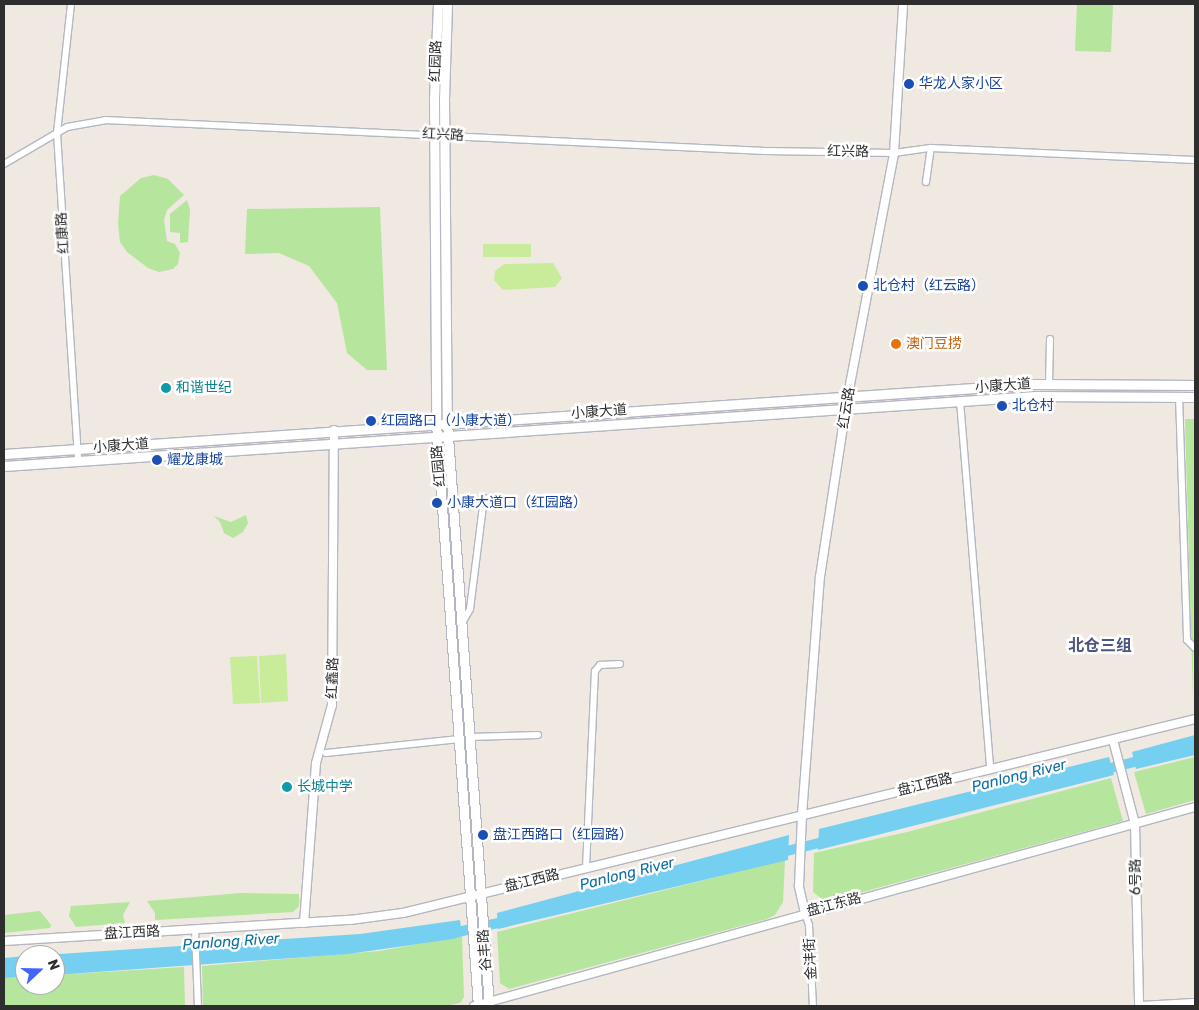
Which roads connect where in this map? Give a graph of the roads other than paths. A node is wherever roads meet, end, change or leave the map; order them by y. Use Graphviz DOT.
graph roads {
  1 [pos="71,4"];
  2 [pos="438,4"];
  3 [pos="447,4"];
  4 [pos="903,4"];
  5 [pos="57,133"];
  6 [pos="435,135"];
  7 [pos="444,136"];
  8 [pos="931,148"];
  9 [pos="894,153"];
  10 [pos="1195,160"];
  11 [pos="4,164"];
  12 [pos="926,182"];
  13 [pos="1050,339"];
  14 [pos="1050,384"];
  15 [pos="1195,385"];
  16 [pos="848,395"];
  17 [pos="1179,396"];
  18 [pos="1195,397"];
  19 [pos="960,401"];
  20 [pos="847,408"];
  21 [pos="447,422"];
  22 [pos="436,423"];
  23 [pos="334,430"];
  24 [pos="448,434"];
  25 [pos="436,435"];
  26 [pos="335,443"];
  27 [pos="77,450"];
  28 [pos="4,454"];
  29 [pos="78,462"];
  30 [pos="4,466"];
  31 [pos="484,498"];
  32 [pos="461,624"];
  33 [pos="1195,648"];
  34 [pos="620,664"];
  35 [pos="1195,719"];
  36 [pos="538,735"];
  37 [pos="469,736"];
  38 [pos="459,739"];
  39 [pos="1113,740"];
  40 [pos="326,753"];
  41 [pos="990,769"];
  42 [pos="1195,807"];
  43 [pos="802,815"];
  44 [pos="1135,824"];
  45 [pos="586,868"];
  46 [pos="480,894"];
  47 [pos="470,897"];
  48 [pos="805,913"];
  49 [pos="304,923"];
  50 [pos="195,933"];
  51 [pos="4,942"];
  52 [pos="1195,1002"];
  53 [pos="489,1004"];
  54 [pos="198,1006"];
  55 [pos="476,1006"];
  56 [pos="813,1006"];
  57 [pos="1139,1006"];
  1 -- 5 [label="street, 红康路"];
  2 -- 6 [label="main road, 红园路"];
  3 -- 7 [label="main road, 红园路"];
  4 -- 9 [label="street, 红云路"];
  5 -- 6 [label="street, 红兴路"];
  5 -- 11 [label="street, 红兴路"];
  5 -- 27 [label="street, 红康路"];
  6 -- 7 [label="street, 红兴路"];
  6 -- 22 [label="main road, 红园路"];
  7 -- 9 [label="street, 红兴路"];
  7 -- 21 [label="main road, 红园路"];
  8 -- 9 [label="street, 红兴路"];
  8 -- 10 [label="street, 红兴路"];
  8 -- 12 [label="street"];
  9 -- 16 [label="street, 红云路"];
  13 -- 14 [label="street"];
  14 -- 15 [label="main road, 小康大道"];
  14 -- 16 [label="main road, 小康大道"];
  16 -- 20 [label="street, 红云路"];
  16 -- 21 [label="main road, 小康大道"];
  17 -- 18 [label="main road, 小康大道"];
  17 -- 19 [label="main road, 小康大道"];
  17 -- 33 [label="street"];
  19 -- 20 [label="main road, 小康大道"];
  19 -- 41 [label="street"];
  20 -- 24 [label="main road, 小康大道"];
  20 -- 43 [label="street, 红云路"];
  21 -- 22 [label="main road, 小康大道"];
  21 -- 24 [label="main road, 红园路"];
  22 -- 23 [label="main road, 小康大道"];
  22 -- 25 [label="main road, 红园路"];
  23 -- 26 [label="street, 红鑫路"];
  23 -- 27 [label="main road, 小康大道"];
  24 -- 25 [label="main road, 小康大道"];
  24 -- 32 [label="main road, 红园路"];
  25 -- 26 [label="main road, 小康大道"];
  25 -- 38 [label="main road, 红园路"];
  26 -- 29 [label="main road, 小康大道"];
  26 -- 49 [label="street, 红鑫路"];
  27 -- 28 [label="main road, 小康大道"];
  27 -- 29 [label="street, 红康路"];
  29 -- 30 [label="main road, 小康大道"];
  31 -- 32 [label="street"];
  32 -- 37 [label="main road, 红园路"];
  34 -- 45 [label="street"];
  35 -- 39 [label="street, 盘江西路"];
  36 -- 37 [label="street"];
  37 -- 46 [label="main road, 红园路"];
  38 -- 40 [label="street"];
  38 -- 47 [label="main road, 红园路"];
  39 -- 41 [label="street, 盘江西路"];
  39 -- 44 [label="street, 6号路"];
  41 -- 43 [label="street, 盘江西路"];
  42 -- 44 [label="street, 盘江东路"];
  43 -- 45 [label="street, 盘江西路"];
  43 -- 48 [label="street, 红云路"];
  44 -- 48 [label="street, 盘江东路"];
  44 -- 57 [label="street, 6号路"];
  45 -- 46 [label="street, 盘江西路"];
  46 -- 47 [label="street, 盘江西路"];
  46 -- 53 [label="main road, 谷丰路"];
  47 -- 49 [label="street, 盘江西路"];
  47 -- 55 [label="main road, 谷丰路"];
  48 -- 53 [label="street, 盘江东路"];
  48 -- 56 [label="street, 金沣街"];
  49 -- 50 [label="street, 盘江西路"];
  50 -- 51 [label="street, 盘江西路"];
  50 -- 54 [label="street"];
  52 -- 57 [label="street"];
  53 -- 55 [label="street, 盘江东路"];
}
